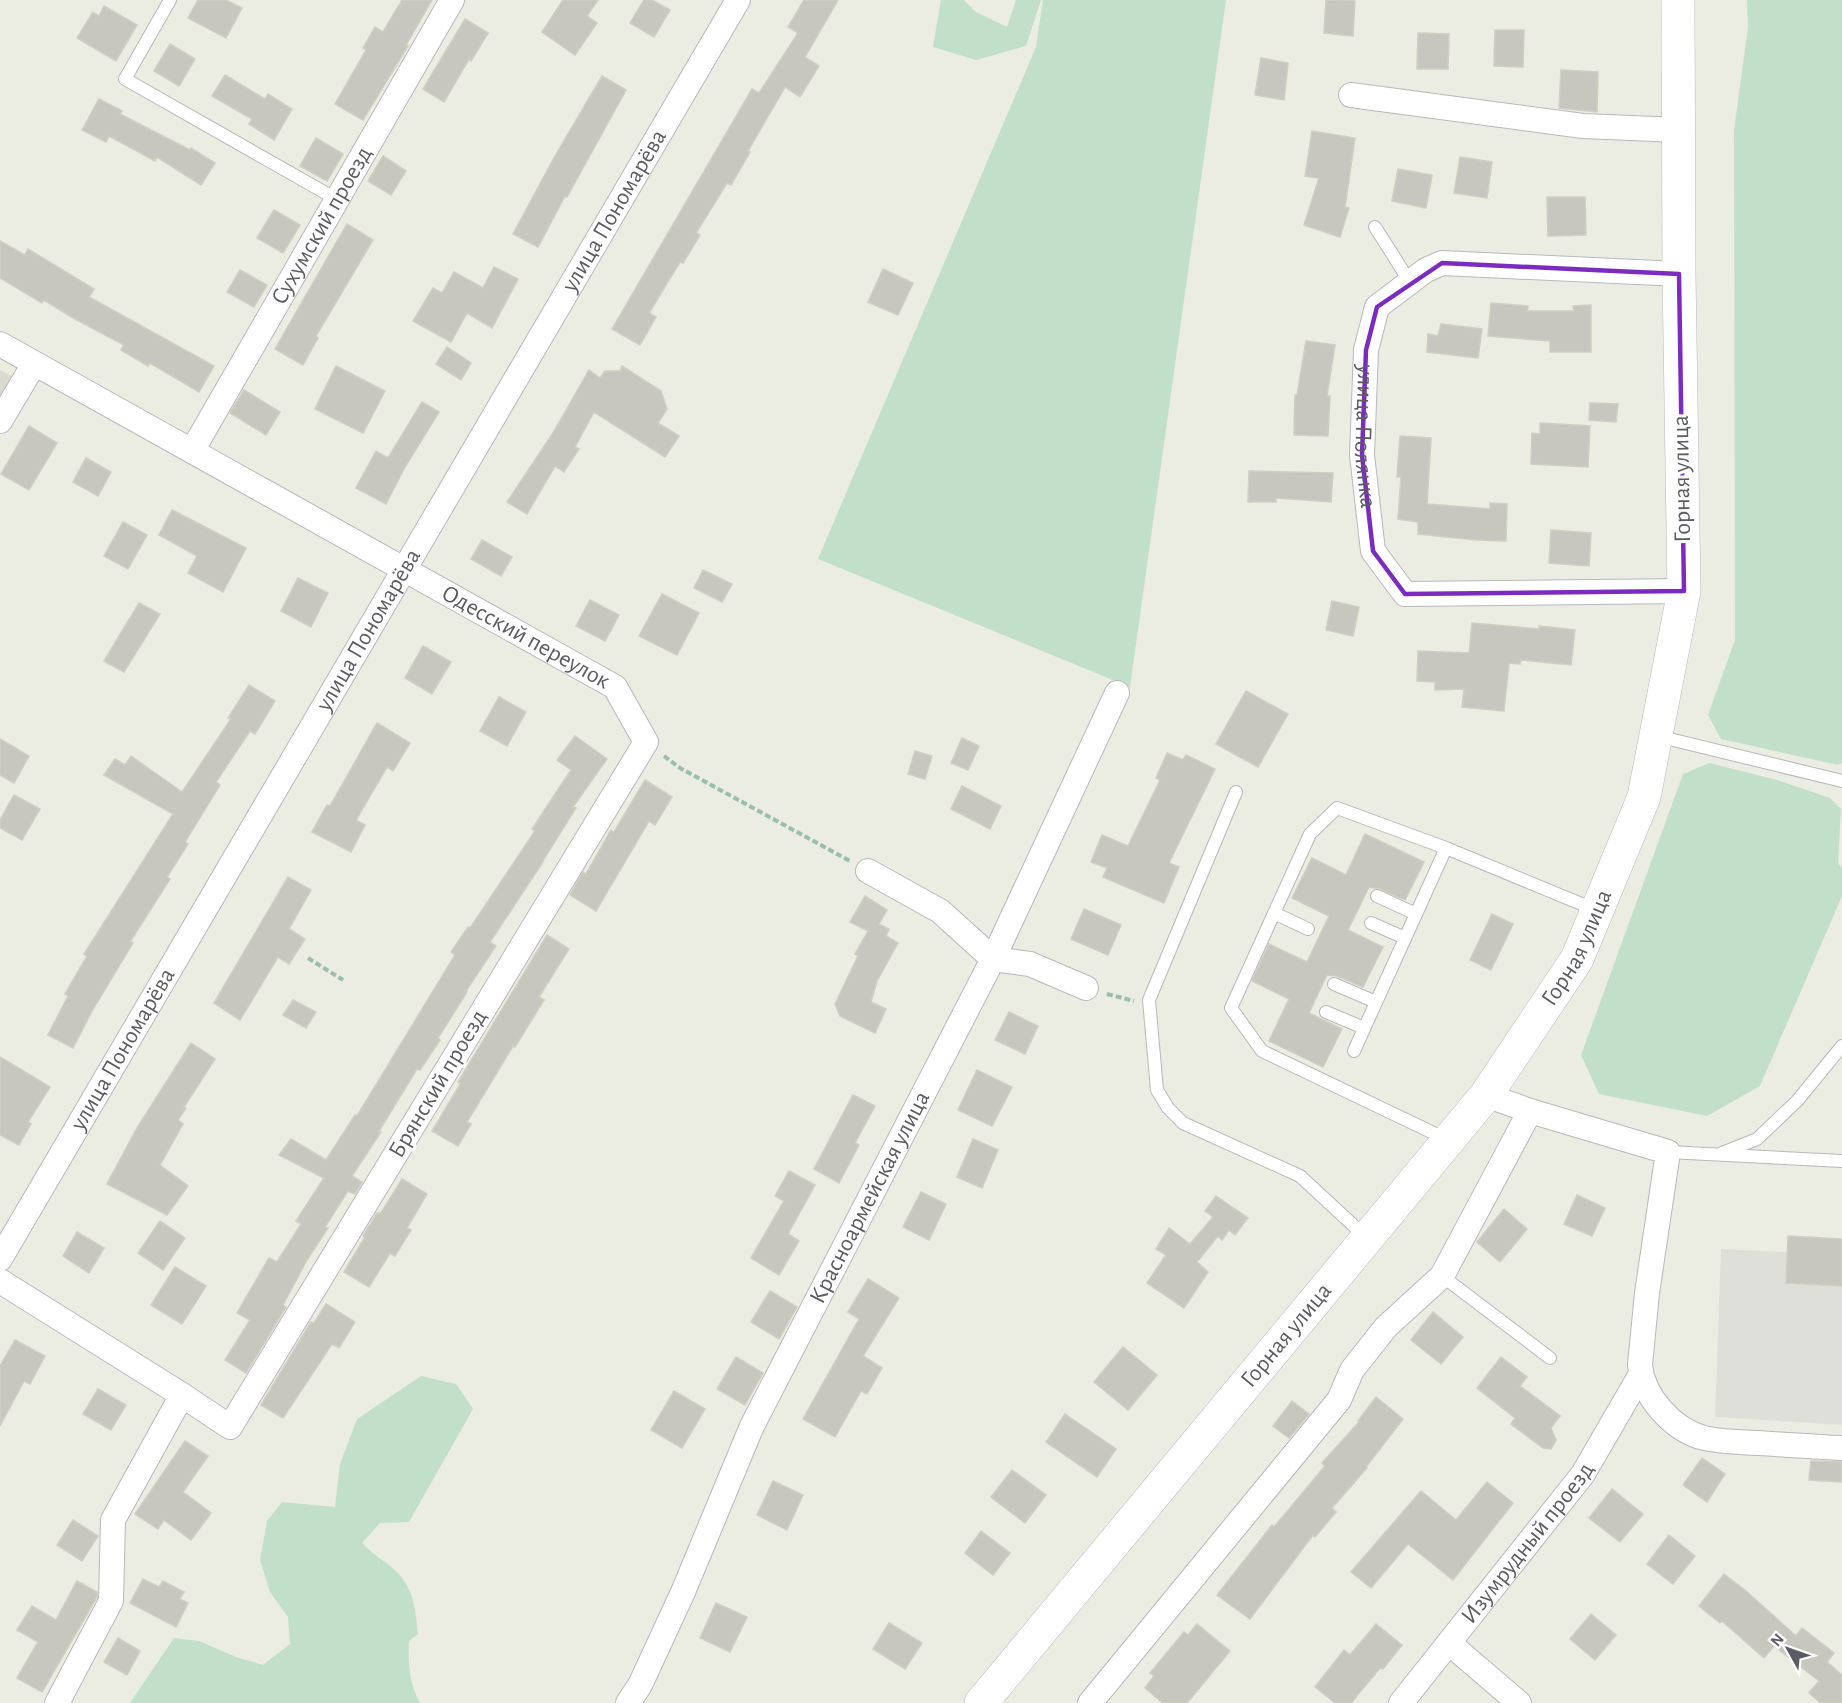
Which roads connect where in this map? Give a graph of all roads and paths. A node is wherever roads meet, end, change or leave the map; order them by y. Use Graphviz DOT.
graph roads {
  1 [pos="170,0"];
  2 [pos="452,0"];
  3 [pos="738,0"];
  4 [pos="1678,0"];
  5 [pos="1351,95"];
  6 [pos="1679,130"];
  7 [pos="338,200"];
  8 [pos="1375,227"];
  9 [pos="1679,274"];
  10 [pos="1410,282"];
  11 [pos="0,344"];
  12 [pos="34,364"];
  13 [pos="0,421"];
  14 [pos="192,451"];
  15 [pos="405,569"];
  16 [pos="1684,591"];
  17 [pos="1117,693"];
  18 [pos="1656,736"];
  19 [pos="646,742"];
  20 [pos="1842,781"];
  21 [pos="1236,792"];
  22 [pos="1446,848"];
  23 [pos="868,871"];
  24 [pos="1377,896"];
  25 [pos="1597,910"];
  26 [pos="1274,913"];
  27 [pos="1416,914"];
  28 [pos="1371,923"];
  29 [pos="1308,929"];
  30 [pos="1405,938"];
  31 [pos="308,958"];
  32 [pos="993,959"];
  33 [pos="343,980"];
  34 [pos="1334,984"];
  35 [pos="1086,988"];
  36 [pos="1376,1002"];
  37 [pos="1150,1006"];
  38 [pos="1326,1011"];
  39 [pos="1364,1028"];
  40 [pos="1842,1046"];
  41 [pos="1354,1051"];
  42 [pos="1486,1095"];
  43 [pos="1530,1111"];
  44 [pos="1449,1140"];
  45 [pos="1668,1152"];
  46 [pos="1720,1154"];
  47 [pos="1842,1161"];
  48 [pos="1367,1238"];
  49 [pos="0,1259"];
  50 [pos="1442,1276"];
  51 [pos="0,1281"];
  52 [pos="1550,1358"];
  53 [pos="1641,1374"];
  54 [pos="182,1395"];
  55 [pos="1842,1449"];
  56 [pos="1449,1643"];
  57 [pos="57,1703"];
  58 [pos="628,1703"];
  59 [pos="981,1703"];
  60 [pos="1090,1703"];
  61 [pos="1401,1703"];
  62 [pos="1519,1703"];
  1 -- 7 [label="lane"];
  2 -- 7 [label="street, Сухумский проезд"];
  3 -- 15 [label="street, улица Пономарёва"];
  4 -- 6 [label="street, Горная улица"];
  5 -- 6 [label="street"];
  6 -- 9 [label="street, Горная улица"];
  7 -- 14 [label="street, Сухумский проезд"];
  8 -- 10 [label="lane"];
  9 -- 10 [label="street, улица Полянка"];
  9 -- 16 [label="street, Горная улица"];
  10 -- 16 [label="street, улица Полянка"];
  11 -- 12 [label="street, Одесский переулок"];
  12 -- 13 [label="street"];
  12 -- 14 [label="street, Одесский переулок"];
  14 -- 15 [label="street, Одесский переулок"];
  15 -- 19 [label="street, Одесский переулок"];
  15 -- 49 [label="street, улица Пономарёва"];
  16 -- 18 [label="street, Горная улица"];
  17 -- 32 [label="street, Красноармейская улица"];
  18 -- 20 [label="lane"];
  18 -- 25 [label="street, Горная улица"];
  19 -- 23 [label="path"];
  19 -- 54 [label="street, Брянский проезд"];
  21 -- 37 [label="lane"];
  22 -- 25 [label="lane"];
  22 -- 26 [label="lane"];
  22 -- 27 [label="lane"];
  23 -- 32 [label="street"];
  24 -- 27 [label="lane"];
  25 -- 42 [label="street, Горная улица"];
  26 -- 29 [label="lane"];
  26 -- 44 [label="lane"];
  27 -- 30 [label="lane"];
  28 -- 30 [label="lane"];
  30 -- 36 [label="lane"];
  31 -- 33 [label="path"];
  32 -- 35 [label="street"];
  32 -- 58 [label="street, Красноармейская улица"];
  34 -- 36 [label="lane"];
  35 -- 37 [label="path"];
  36 -- 39 [label="lane"];
  37 -- 48 [label="lane"];
  38 -- 39 [label="lane"];
  39 -- 41 [label="lane"];
  40 -- 46 [label="lane"];
  42 -- 43 [label="street"];
  42 -- 44 [label="street, Горная улица"];
  43 -- 45 [label="street"];
  43 -- 50 [label="street"];
  44 -- 48 [label="street, Горная улица"];
  45 -- 46 [label="lane"];
  45 -- 53 [label="street"];
  46 -- 47 [label="lane"];
  48 -- 59 [label="street, Горная улица"];
  50 -- 52 [label="lane"];
  50 -- 60 [label="street"];
  51 -- 54 [label="street"];
  53 -- 55 [label="street"];
  53 -- 56 [label="street, Изумрудный проезд"];
  54 -- 57 [label="street"];
  56 -- 61 [label="street, Изумрудный проезд"];
  56 -- 62 [label="street"];
}
